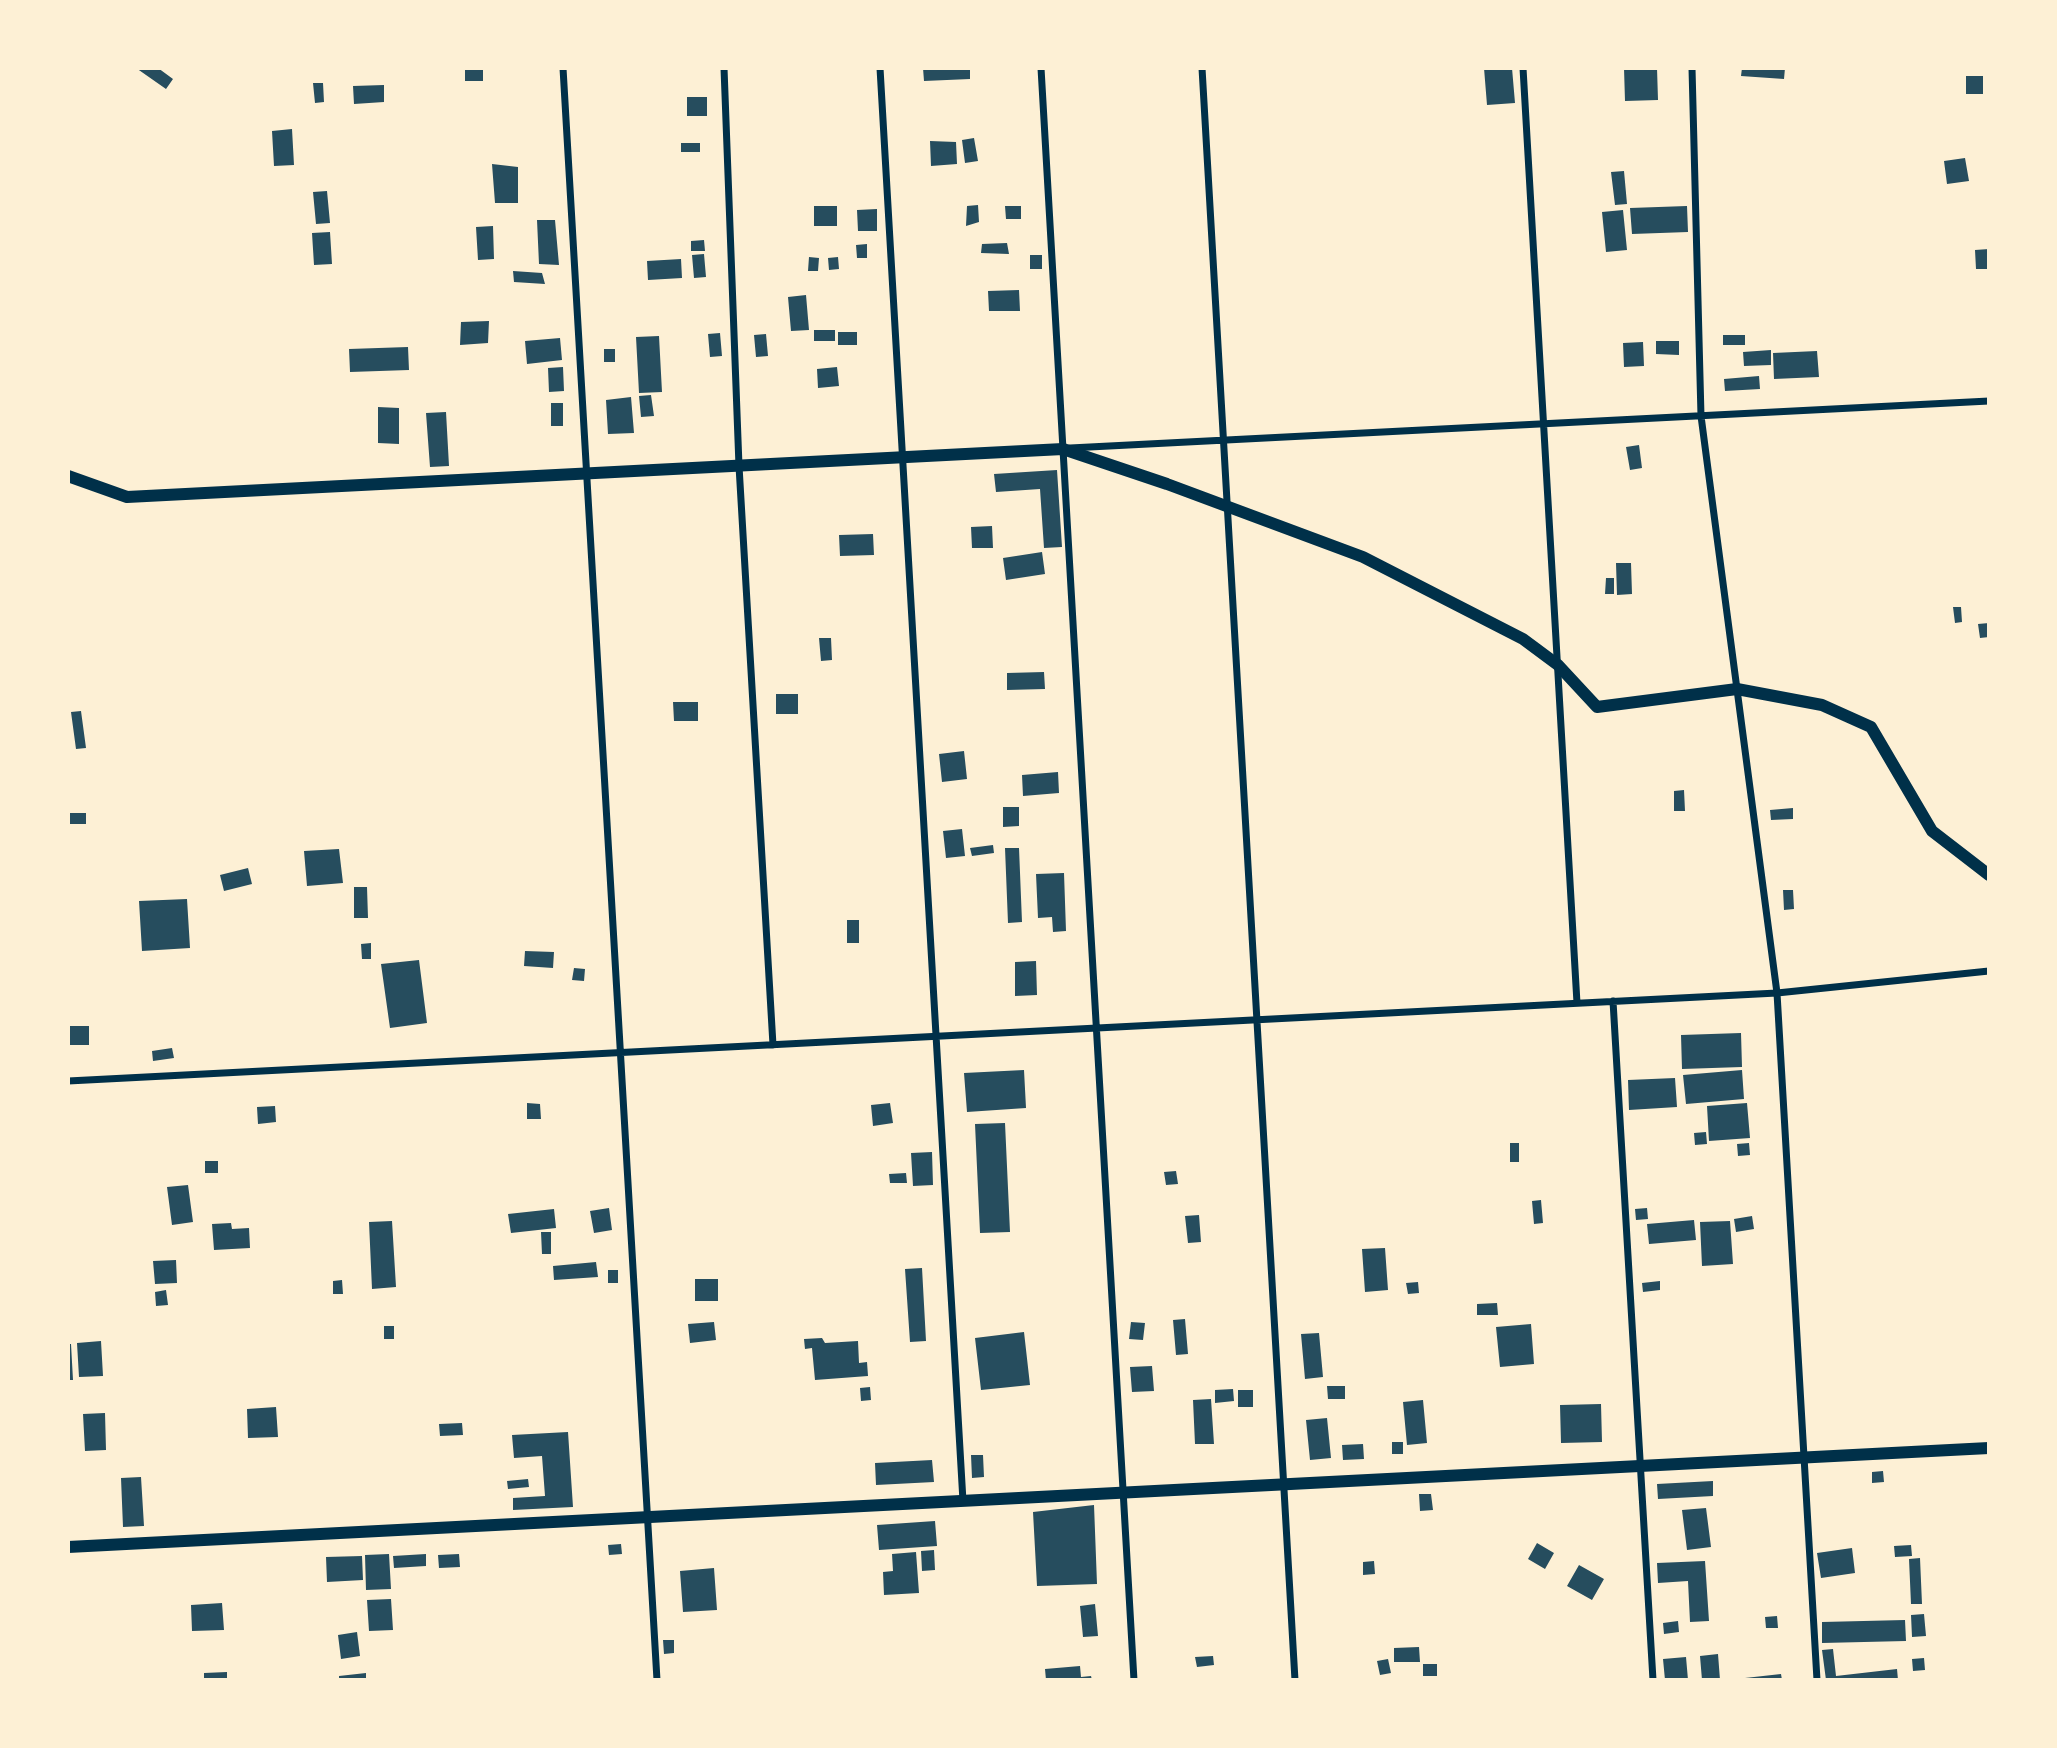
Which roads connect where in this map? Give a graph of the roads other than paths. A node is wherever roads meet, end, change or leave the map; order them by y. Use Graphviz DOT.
graph roads {
  1 [pos="563,68"];
  2 [pos="724,68"];
  3 [pos="880,68"];
  4 [pos="1041,68"];
  5 [pos="1202,68"];
  6 [pos="1523,68"];
  7 [pos="1692,68"];
  8 [pos="1989,401"];
  9 [pos="1701,416"];
  10 [pos="1544,424"];
  11 [pos="1223,440"];
  12 [pos="1063,449"];
  13 [pos="902,457"];
  14 [pos="739,466"];
  15 [pos="587,473"];
  16 [pos="68,476"];
  17 [pos="1227,506"];
  18 [pos="1558,665"];
  19 [pos="1737,689"];
  20 [pos="1989,876"];
  21 [pos="1989,971"];
  22 [pos="1777,993"];
  23 [pos="1614,1001"];
  24 [pos="1577,1003"];
  25 [pos="1257,1020"];
  26 [pos="1096,1028"];
  27 [pos="936,1037"];
  28 [pos="772,1045"];
  29 [pos="620,1053"];
  30 [pos="68,1081"];
  31 [pos="1989,1448"];
  32 [pos="1804,1457"];
  33 [pos="1640,1466"];
  34 [pos="1284,1484"];
  35 [pos="1123,1493"];
  36 [pos="963,1501"];
  37 [pos="647,1517"];
  38 [pos="68,1547"];
  39 [pos="657,1680"];
  40 [pos="1134,1680"];
  41 [pos="1295,1680"];
  42 [pos="1653,1680"];
  43 [pos="1817,1680"];
  1 -- 15 [label="street"];
  2 -- 14 [label="street"];
  3 -- 13 [label="street"];
  4 -- 12 [label="street"];
  5 -- 11 [label="street"];
  6 -- 10 [label="street"];
  7 -- 9 [label="street"];
  8 -- 9 [label="street"];
  9 -- 10 [label="street"];
  9 -- 19 [label="street"];
  10 -- 11 [label="street"];
  10 -- 18 [label="street"];
  11 -- 12 [label="street"];
  11 -- 17 [label="street"];
  12 -- 13 [label="street"];
  12 -- 17 [label="street"];
  12 -- 26 [label="street"];
  13 -- 14 [label="street"];
  13 -- 27 [label="street"];
  14 -- 15 [label="street"];
  14 -- 28 [label="street"];
  15 -- 16 [label="street"];
  15 -- 29 [label="street"];
  17 -- 18 [label="street"];
  17 -- 25 [label="street"];
  18 -- 19 [label="street"];
  18 -- 24 [label="street"];
  19 -- 20 [label="street"];
  19 -- 22 [label="street"];
  21 -- 22 [label="street"];
  22 -- 23 [label="street"];
  22 -- 32 [label="street"];
  23 -- 24 [label="street"];
  23 -- 33 [label="street"];
  24 -- 25 [label="street"];
  25 -- 26 [label="street"];
  25 -- 34 [label="street"];
  26 -- 27 [label="street"];
  26 -- 35 [label="street"];
  27 -- 28 [label="street"];
  27 -- 36 [label="street"];
  28 -- 29 [label="street"];
  29 -- 30 [label="street"];
  29 -- 37 [label="street"];
  31 -- 32 [label="street"];
  32 -- 33 [label="street"];
  32 -- 43 [label="street"];
  33 -- 34 [label="street"];
  33 -- 42 [label="street"];
  34 -- 35 [label="street"];
  34 -- 41 [label="street"];
  35 -- 36 [label="street"];
  35 -- 40 [label="street"];
  36 -- 37 [label="street"];
  37 -- 38 [label="street"];
  37 -- 39 [label="street"];
}
